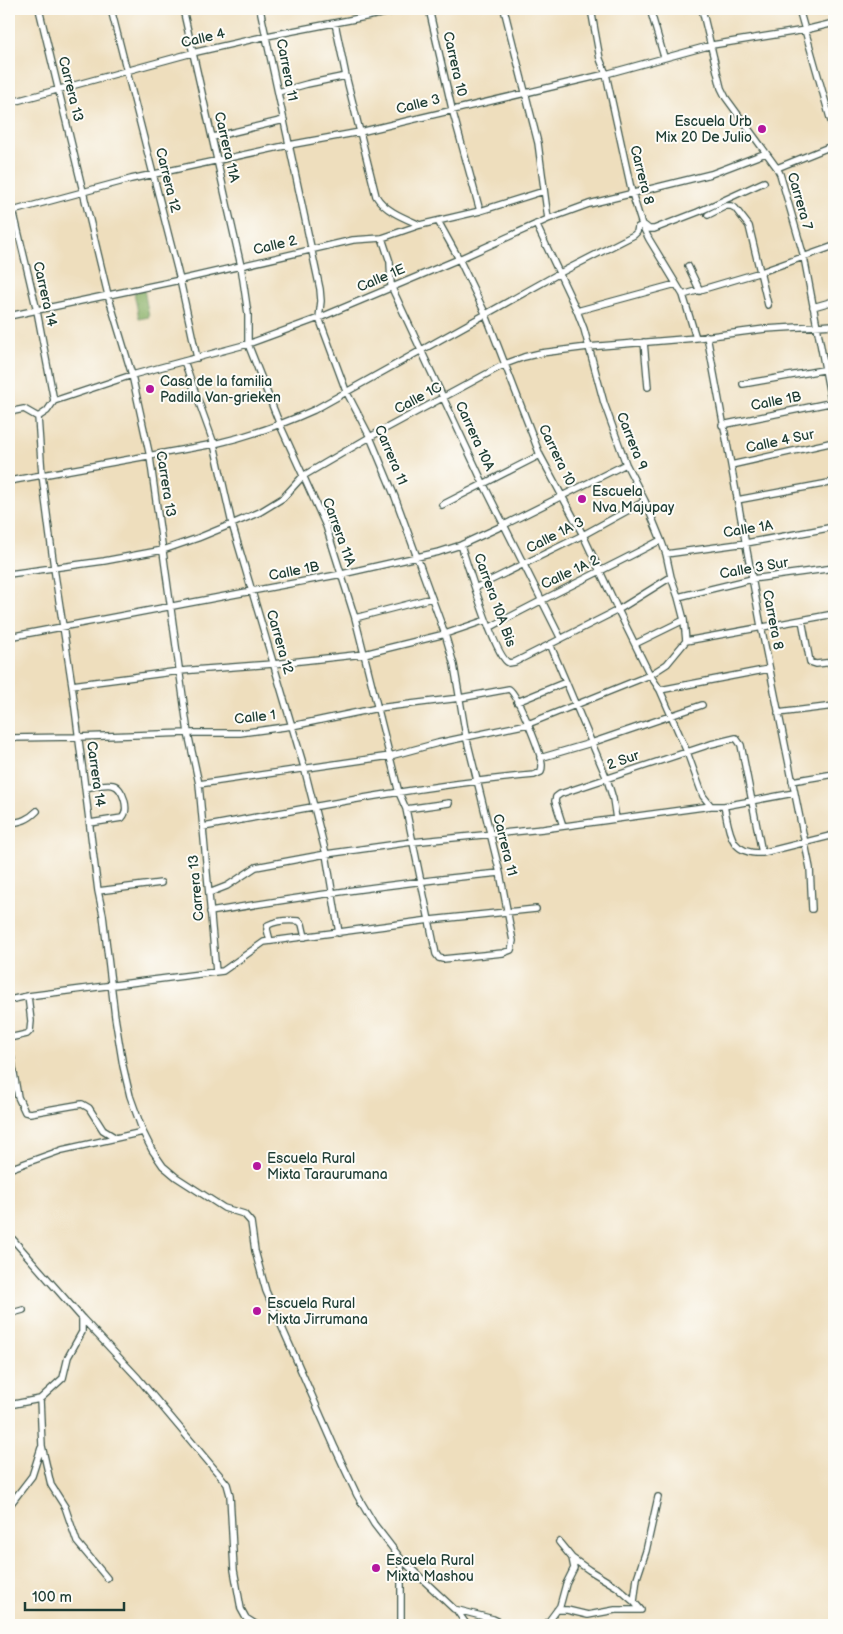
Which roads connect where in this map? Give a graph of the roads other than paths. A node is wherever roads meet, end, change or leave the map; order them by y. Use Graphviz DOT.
graph roads {
  1 [pos="39,9"];
  2 [pos="110,9"];
  3 [pos="183,9"];
  4 [pos="260,9"];
  5 [pos="406,9"];
  6 [pos="429,9"];
  7 [pos="504,9"];
  8 [pos="591,9"];
  9 [pos="650,9"];
  10 [pos="702,9"];
  11 [pos="799,9"];
  12 [pos="335,23"];
  13 [pos="834,23"];
  14 [pos="805,30"];
  15 [pos="267,36"];
  16 [pos="712,46"];
  17 [pos="192,53"];
  18 [pos="664,57"];
  19 [pos="127,70"];
  20 [pos="606,74"];
  21 [pos="346,76"];
  22 [pos="58,89"];
  23 [pos="278,92"];
  24 [pos="524,92"];
  25 [pos="9,103"];
  26 [pos="452,109"];
  27 [pos="284,120"];
  28 [pos="360,132"];
  29 [pos="834,132"];
  30 [pos="212,137"];
  31 [pos="289,145"];
  32 [pos="834,146"];
  33 [pos="766,153"];
  34 [pos="218,161"];
  35 [pos="778,171"];
  36 [pos="153,174"];
  37 [pos="764,182"];
  38 [pos="544,191"];
  39 [pos="83,192"];
  40 [pos="9,193"];
  41 [pos="632,193"];
  42 [pos="11,211"];
  43 [pos="480,211"];
  44 [pos="708,215"];
  45 [pos="548,219"];
  46 [pos="438,221"];
  47 [pos="536,224"];
  48 [pos="420,225"];
  49 [pos="643,227"];
  50 [pos="382,238"];
  51 [pos="834,246"];
  52 [pos="311,250"];
  53 [pos="804,257"];
  54 [pos="459,259"];
  55 [pos="241,266"];
  56 [pos="688,266"];
  57 [pos="761,272"];
  58 [pos="558,274"];
  59 [pos="180,280"];
  60 [pos="676,284"];
  61 [pos="391,286"];
  62 [pos="700,291"];
  63 [pos="108,295"];
  64 [pos="683,295"];
  65 [pos="834,301"];
  66 [pos="768,305"];
  67 [pos="813,307"];
  68 [pos="37,310"];
  69 [pos="577,311"];
  70 [pos="486,315"];
  71 [pos="9,316"];
  72 [pos="319,318"];
  73 [pos="834,325"];
  74 [pos="817,326"];
  75 [pos="707,336"];
  76 [pos="696,338"];
  77 [pos="644,342"];
  78 [pos="248,344"];
  79 [pos="588,347"];
  80 [pos="420,350"];
  81 [pos="197,358"];
  82 [pos="184,361"];
  83 [pos="505,364"];
  84 [pos="834,368"];
  85 [pos="825,370"];
  86 [pos="132,375"];
  87 [pos="743,384"];
  88 [pos="648,387"];
  89 [pos="346,391"];
  90 [pos="443,398"];
  91 [pos="54,401"];
  92 [pos="833,402"];
  93 [pos="9,412"];
  94 [pos="38,417"];
  95 [pos="834,417"];
  96 [pos="280,425"];
  97 [pos="722,425"];
  98 [pos="370,437"];
  99 [pos="834,442"];
  100 [pos="214,444"];
  101 [pos="540,454"];
  102 [pos="150,457"];
  103 [pos="626,464"];
  104 [pos="730,464"];
  105 [pos="42,474"];
  106 [pos="303,476"];
  107 [pos="9,481"];
  108 [pos="834,482"];
  109 [pos="484,485"];
  110 [pos="563,496"];
  111 [pos="737,500"];
  112 [pos="645,501"];
  113 [pos="442,505"];
  114 [pos="232,524"];
  115 [pos="504,525"];
  116 [pos="834,527"];
  117 [pos="583,535"];
  118 [pos="661,540"];
  119 [pos="746,543"];
  120 [pos="461,544"];
  121 [pos="163,550"];
  122 [pos="666,554"];
  123 [pos="417,557"];
  124 [pos="524,565"];
  125 [pos="54,568"];
  126 [pos="834,568"];
  127 [pos="601,572"];
  128 [pos="9,574"];
  129 [pos="342,574"];
  130 [pos="671,577"];
  131 [pos="752,579"];
  132 [pos="475,588"];
  133 [pos="252,592"];
  134 [pos="678,597"];
  135 [pos="432,598"];
  136 [pos="541,600"];
  137 [pos="171,605"];
  138 [pos="618,610"];
  139 [pos="834,614"];
  140 [pos="355,618"];
  141 [pos="486,620"];
  142 [pos="684,620"];
  143 [pos="802,620"];
  144 [pos="62,626"];
  145 [pos="761,626"];
  146 [pos="489,628"];
  147 [pos="445,634"];
  148 [pos="9,636"];
  149 [pos="561,640"];
  150 [pos="686,641"];
  151 [pos="550,644"];
  152 [pos="635,644"];
  153 [pos="364,654"];
  154 [pos="834,662"];
  155 [pos="273,664"];
  156 [pos="769,668"];
  157 [pos="180,671"];
  158 [pos="650,675"];
  159 [pos="566,682"];
  160 [pos="72,685"];
  161 [pos="660,690"];
  162 [pos="460,698"];
  163 [pos="517,702"];
  164 [pos="575,704"];
  165 [pos="702,705"];
  166 [pos="834,706"];
  167 [pos="378,708"];
  168 [pos="778,713"];
  169 [pos="671,714"];
  170 [pos="528,724"];
  171 [pos="292,726"];
  172 [pos="188,733"];
  173 [pos="466,736"];
  174 [pos="78,737"];
  175 [pos="9,738"];
  176 [pos="591,743"];
  177 [pos="686,752"];
  178 [pos="390,756"];
  179 [pos="540,758"];
  180 [pos="304,768"];
  181 [pos="834,774"];
  182 [pos="607,779"];
  183 [pos="476,781"];
  184 [pos="792,781"];
  185 [pos="199,784"];
  186 [pos="85,788"];
  187 [pos="399,793"];
  188 [pos="794,793"];
  189 [pos="753,802"];
  190 [pos="449,803"];
  191 [pos="315,806"];
  192 [pos="711,806"];
  193 [pos="724,806"];
  194 [pos="406,808"];
  195 [pos="37,811"];
  196 [pos="616,819"];
  197 [pos="90,823"];
  198 [pos="9,824"];
  199 [pos="563,826"];
  200 [pos="202,827"];
  201 [pos="489,834"];
  202 [pos="834,835"];
  203 [pos="412,842"];
  204 [pos="804,843"];
  205 [pos="762,853"];
  206 [pos="326,854"];
  207 [pos="500,873"];
  208 [pos="421,880"];
  209 [pos="161,883"];
  210 [pos="98,892"];
  211 [pos="209,893"];
  212 [pos="333,893"];
  213 [pos="536,909"];
  214 [pos="812,909"];
  215 [pos="210,912"];
  216 [pos="508,912"];
  217 [pos="430,920"];
  218 [pos="339,933"];
  219 [pos="305,937"];
  220 [pos="270,941"];
  221 [pos="216,972"];
  222 [pos="111,985"];
  223 [pos="28,996"];
  224 [pos="9,1000"];
  225 [pos="9,1038"];
  226 [pos="9,1044"];
  227 [pos="12,1074"];
  228 [pos="142,1132"];
  229 [pos="116,1138"];
  230 [pos="9,1169"];
  231 [pos="10,1238"];
  232 [pos="23,1310"];
  233 [pos="9,1314"];
  234 [pos="82,1318"];
  235 [pos="40,1398"];
  236 [pos="9,1406"];
  237 [pos="42,1446"];
  238 [pos="658,1497"];
  239 [pos="9,1506"];
  240 [pos="559,1542"];
  241 [pos="572,1558"];
  242 [pos="401,1559"];
  243 [pos="107,1578"];
  244 [pos="634,1602"];
  245 [pos="557,1610"];
  246 [pos="457,1611"];
  247 [pos="400,1624"];
  248 [pos="257,1625"];
  249 [pos="467,1625"];
  250 [pos="506,1625"];
  251 [pos="546,1625"];
  1 -- 22 [label="street, Carrera 13"];
  2 -- 19 [label="street, Carrera 12"];
  3 -- 17 [label="street, Carrera 11A"];
  4 -- 15 [label="street, Carrera 11"];
  5 -- 12 [label="street, Calle 4"];
  6 -- 26 [label="street, Carrera 10"];
  7 -- 24 [label="street"];
  8 -- 20 [label="street, Carrera 8"];
  9 -- 18 [label="street"];
  10 -- 16 [label="street, Carrera 7"];
  11 -- 14 [label="street"];
  12 -- 15 [label="street, Calle 4"];
  12 -- 21 [label="street"];
  13 -- 14 [label="street, Calle 3"];
  14 -- 16 [label="street, Calle 3"];
  14 -- 29 [label="street"];
  15 -- 17 [label="street, Calle 4"];
  15 -- 23 [label="street, Carrera 11"];
  16 -- 18 [label="street, Calle 3"];
  16 -- 33 [label="street, Carrera 7"];
  17 -- 19 [label="street, Calle 4"];
  17 -- 30 [label="street, Carrera 11A"];
  18 -- 20 [label="street, Calle 3"];
  19 -- 22 [label="street, Calle 4"];
  19 -- 36 [label="street, Carrera 12"];
  20 -- 24 [label="street, Calle 3"];
  20 -- 41 [label="street, Carrera 8"];
  21 -- 23 [label="street"];
  21 -- 28 [label="street"];
  22 -- 25 [label="street, Calle 4"];
  22 -- 39 [label="street, Carrera 13"];
  23 -- 27 [label="street, Carrera 11"];
  24 -- 26 [label="street, Calle 3"];
  24 -- 38 [label="street"];
  26 -- 28 [label="street, Calle 3"];
  26 -- 43 [label="street, Carrera 10"];
  27 -- 30 [label="street"];
  27 -- 31 [label="street, Carrera 11"];
  28 -- 31 [label="street, Calle 3"];
  28 -- 48 [label="street"];
  30 -- 34 [label="street, Carrera 11A"];
  31 -- 34 [label="street, Calle 3"];
  31 -- 52 [label="street, Carrera 11"];
  32 -- 35 [label="street"];
  33 -- 35 [label="street, Carrera 7"];
  33 -- 41 [label="street, Calle 1E"];
  34 -- 36 [label="street, Calle 3"];
  34 -- 55 [label="street, Carrera 11A"];
  35 -- 53 [label="street, Carrera 7"];
  36 -- 39 [label="street, Calle 3"];
  36 -- 59 [label="street, Carrera 12"];
  37 -- 49 [label="street"];
  38 -- 43 [label="street, Calle 2"];
  38 -- 45 [label="street"];
  39 -- 42 [label="street, Calle 3"];
  39 -- 63 [label="street, Carrera 13"];
  40 -- 42 [label="street, Carrera 14"];
  41 -- 45 [label="street, Calle 1E"];
  41 -- 49 [label="street, Carrera 8"];
  42 -- 68 [label="street, Carrera 14"];
  43 -- 46 [label="street, Calle 2"];
  44 -- 57 [label="street"];
  45 -- 47 [label="street, Calle 1E"];
  46 -- 48 [label="street, Calle 2"];
  46 -- 54 [label="street, Carrera 10"];
  47 -- 54 [label="street, Calle 1E"];
  47 -- 58 [label="street, Carrera 9"];
  48 -- 50 [label="street, Calle 2"];
  49 -- 58 [label="street"];
  49 -- 60 [label="street, Carrera 8"];
  50 -- 52 [label="street, Calle 2"];
  50 -- 61 [label="street, Carrera 10A"];
  51 -- 53 [label="street"];
  52 -- 55 [label="street, Calle 2"];
  52 -- 72 [label="street, Carrera 11"];
  53 -- 57 [label="street"];
  53 -- 67 [label="street, Carrera 7"];
  54 -- 61 [label="street, Calle 1E"];
  54 -- 70 [label="street, Carrera 10"];
  55 -- 59 [label="street, Calle 2"];
  55 -- 78 [label="street, Carrera 11A"];
  56 -- 62 [label="street"];
  57 -- 62 [label="street"];
  57 -- 66 [label="street"];
  58 -- 69 [label="street, Carrera 9"];
  58 -- 70 [label="street"];
  59 -- 63 [label="street, Calle 2"];
  59 -- 81 [label="street, Carrera 12"];
  60 -- 64 [label="street, Carrera 8"];
  60 -- 69 [label="street"];
  61 -- 72 [label="street, Calle 1E"];
  61 -- 80 [label="street, Carrera 10A"];
  62 -- 64 [label="street"];
  63 -- 68 [label="street, Calle 2"];
  63 -- 86 [label="street, Carrera 13"];
  64 -- 76 [label="street, Carrera 8"];
  65 -- 67 [label="street"];
  67 -- 74 [label="street, Carrera 7"];
  68 -- 71 [label="street, Calle 2"];
  68 -- 91 [label="street, Carrera 14"];
  69 -- 79 [label="street, Carrera 9"];
  70 -- 80 [label="street"];
  70 -- 83 [label="street, Carrera 10"];
  72 -- 78 [label="street, Calle 1E"];
  72 -- 89 [label="street, Carrera 11"];
  73 -- 74 [label="street, Calle 1C"];
  74 -- 75 [label="street, Calle 1C"];
  74 -- 85 [label="street, Carrera 7"];
  75 -- 76 [label="street, Calle 1C"];
  75 -- 97 [label="street, Carrera 8"];
  76 -- 77 [label="street, Calle 1C"];
  77 -- 79 [label="street, Calle 1C"];
  77 -- 88 [label="street"];
  78 -- 81 [label="street, Calle 1E"];
  78 -- 96 [label="street, Carrera 11A"];
  79 -- 83 [label="street, Calle 1C"];
  79 -- 103 [label="street, Carrera 9"];
  80 -- 89 [label="street"];
  80 -- 90 [label="street, Carrera 10A"];
  81 -- 82 [label="street, Calle 1E"];
  82 -- 86 [label="street, Calle 1E"];
  82 -- 100 [label="street, Carrera 12"];
  83 -- 90 [label="street, Calle 1C"];
  83 -- 101 [label="street, Carrera 10"];
  84 -- 85 [label="street"];
  85 -- 87 [label="street"];
  85 -- 92 [label="street, Carrera 7"];
  86 -- 91 [label="street, Calle 1E"];
  86 -- 102 [label="street, Carrera 13"];
  89 -- 96 [label="street"];
  89 -- 98 [label="street, Carrera 11"];
  90 -- 98 [label="street, Calle 1C"];
  90 -- 109 [label="street, Carrera 10A"];
  91 -- 94 [label="street, Calle 1E"];
  92 -- 95 [label="street, Carrera 7"];
  92 -- 97 [label="street, Calle 1B"];
  93 -- 94 [label="street"];
  94 -- 105 [label="street, Carrera 14"];
  96 -- 100 [label="street"];
  96 -- 106 [label="street, Carrera 11A"];
  97 -- 104 [label="street, Carrera 8"];
  98 -- 106 [label="street, Calle 1C"];
  98 -- 123 [label="street, Carrera 11"];
  99 -- 104 [label="street, Calle 4 Sur"];
  100 -- 102 [label="street"];
  100 -- 114 [label="street, Carrera 12"];
  101 -- 109 [label="street"];
  101 -- 110 [label="street, Carrera 10"];
  102 -- 105 [label="street"];
  102 -- 121 [label="street, Carrera 13"];
  103 -- 110 [label="street, Calle 1B"];
  103 -- 112 [label="street, Carrera 9"];
  104 -- 111 [label="street, Carrera 8"];
  105 -- 107 [label="street"];
  105 -- 125 [label="street, Carrera 14"];
  106 -- 114 [label="street, Calle 1C"];
  106 -- 129 [label="street, Carrera 11A"];
  108 -- 111 [label="street"];
  109 -- 113 [label="street"];
  109 -- 115 [label="street, Carrera 10A"];
  110 -- 115 [label="street, Calle 1B"];
  110 -- 117 [label="street, Carrera 10"];
  111 -- 119 [label="street, Carrera 8"];
  112 -- 117 [label="street, Calle 1A 3"];
  112 -- 118 [label="street, Carrera 9"];
  114 -- 121 [label="street, Calle 1C"];
  114 -- 133 [label="street, Carrera 12"];
  115 -- 120 [label="street, Calle 1B"];
  115 -- 124 [label="street, Carrera 10A"];
  116 -- 119 [label="street, Calle 1A"];
  117 -- 124 [label="street, Calle 1A 3"];
  117 -- 127 [label="street, Carrera 10"];
  118 -- 122 [label="street, Carrera 9"];
  118 -- 127 [label="street, Calle 1A 2"];
  119 -- 122 [label="street, Calle 1A"];
  119 -- 131 [label="street, Carrera 8"];
  120 -- 123 [label="street, Calle 1B"];
  120 -- 132 [label="street, Carrera 10A Bis"];
  121 -- 125 [label="street, Calle 1C"];
  121 -- 137 [label="street, Carrera 13"];
  122 -- 130 [label="street, Carrera 9"];
  123 -- 129 [label="street, Calle 1B"];
  123 -- 135 [label="street, Carrera 11"];
  124 -- 132 [label="street, Calle 1A 3"];
  124 -- 136 [label="street, Carrera 10A"];
  125 -- 128 [label="street, Calle 1C"];
  125 -- 144 [label="street, Carrera 14"];
  126 -- 131 [label="street, Calle 3 Sur"];
  127 -- 136 [label="street, Calle 1A 2"];
  127 -- 138 [label="street, Carrera 10"];
  129 -- 133 [label="street, Calle 1B"];
  129 -- 140 [label="street, Carrera 11A"];
  130 -- 134 [label="street, Carrera 9"];
  130 -- 138 [label="street"];
  131 -- 134 [label="street, Calle 3 Sur"];
  131 -- 145 [label="street, Carrera 8"];
  132 -- 141 [label="street, Carrera 10A Bis"];
  133 -- 137 [label="street, Calle 1B"];
  133 -- 155 [label="street, Carrera 12"];
  134 -- 142 [label="street, Carrera 9"];
  135 -- 140 [label="street"];
  135 -- 147 [label="street, Carrera 11"];
  136 -- 146 [label="street, Calle 1A 2"];
  136 -- 149 [label="street, Carrera 10A"];
  137 -- 144 [label="street, Calle 1B"];
  137 -- 157 [label="street, Carrera 13"];
  138 -- 149 [label="street"];
  138 -- 152 [label="street, Carrera 10"];
  139 -- 143 [label="street"];
  140 -- 153 [label="street, Carrera 11A"];
  141 -- 146 [label="street, Carrera 10A Bis"];
  141 -- 147 [label="street"];
  142 -- 150 [label="street, Carrera 9"];
  142 -- 152 [label="street"];
  143 -- 145 [label="street"];
  143 -- 154 [label="street"];
  144 -- 148 [label="street, Calle 1B"];
  144 -- 160 [label="street, Carrera 14"];
  145 -- 150 [label="street"];
  145 -- 156 [label="street, Carrera 8"];
  146 -- 151 [label="street, Carrera 10A Bis"];
  147 -- 153 [label="street"];
  147 -- 162 [label="street, Carrera 11"];
  149 -- 151 [label="street"];
  150 -- 158 [label="street"];
  151 -- 159 [label="street"];
  152 -- 158 [label="street, Carrera 10"];
  153 -- 155 [label="street"];
  153 -- 167 [label="street, Carrera 11A"];
  155 -- 157 [label="street"];
  155 -- 171 [label="street, Carrera 12"];
  156 -- 161 [label="street"];
  156 -- 168 [label="street, Carrera 8"];
  157 -- 160 [label="street"];
  157 -- 172 [label="street, Carrera 13"];
  158 -- 161 [label="street, Carrera 10"];
  158 -- 164 [label="street"];
  159 -- 163 [label="street"];
  159 -- 164 [label="street"];
  160 -- 174 [label="street, Carrera 14"];
  161 -- 169 [label="street, Carrera 10"];
  162 -- 163 [label="street, Calle 1"];
  162 -- 167 [label="street, Calle 1"];
  162 -- 173 [label="street, Carrera 11"];
  163 -- 170 [label="street"];
  164 -- 170 [label="street"];
  164 -- 176 [label="street"];
  165 -- 169 [label="street"];
  166 -- 168 [label="street"];
  167 -- 171 [label="street, Calle 1"];
  167 -- 178 [label="street, Carrera 11A"];
  168 -- 184 [label="street, Carrera 8"];
  169 -- 176 [label="street"];
  169 -- 177 [label="street, Carrera 10"];
  170 -- 173 [label="street"];
  170 -- 179 [label="street"];
  171 -- 172 [label="street, Calle 1"];
  171 -- 180 [label="street, Carrera 12"];
  172 -- 174 [label="street, Calle 1"];
  172 -- 185 [label="street, Carrera 13"];
  173 -- 178 [label="street"];
  173 -- 183 [label="street, Carrera 11"];
  174 -- 175 [label="street, Calle 1"];
  174 -- 186 [label="street, Carrera 14"];
  176 -- 179 [label="street"];
  176 -- 182 [label="street"];
  177 -- 182 [label="street, 2 Sur"];
  177 -- 189 [label="street, 2 Sur"];
  177 -- 192 [label="street, Carrera 10"];
  178 -- 180 [label="street"];
  178 -- 187 [label="street, Carrera 11A"];
  179 -- 183 [label="street"];
  180 -- 185 [label="street"];
  180 -- 191 [label="street, Carrera 12"];
  181 -- 184 [label="street"];
  182 -- 196 [label="street"];
  182 -- 199 [label="street, 2 Sur"];
  183 -- 187 [label="street"];
  183 -- 201 [label="street, Carrera 11"];
  184 -- 188 [label="street, Carrera 8"];
  185 -- 200 [label="street, Carrera 13"];
  186 -- 197 [label="street, Carrera 14"];
  186 -- 197 [label="street"];
  187 -- 191 [label="street"];
  187 -- 194 [label="street, Carrera 11A"];
  188 -- 189 [label="street"];
  188 -- 204 [label="street, Carrera 8"];
  189 -- 193 [label="street"];
  189 -- 205 [label="street"];
  190 -- 194 [label="street"];
  191 -- 200 [label="street"];
  191 -- 206 [label="street, Carrera 12"];
  192 -- 193 [label="street"];
  192 -- 196 [label="street"];
  193 -- 205 [label="street"];
  194 -- 203 [label="street, Carrera 11A"];
  195 -- 198 [label="street"];
  196 -- 199 [label="street"];
  197 -- 210 [label="street, Carrera 14"];
  199 -- 201 [label="street"];
  200 -- 211 [label="street, Carrera 13"];
  201 -- 203 [label="street"];
  201 -- 207 [label="street, Carrera 11"];
  202 -- 204 [label="street"];
  203 -- 206 [label="street"];
  203 -- 208 [label="street, Carrera 11A"];
  204 -- 205 [label="street"];
  204 -- 214 [label="street, Carrera 8"];
  206 -- 211 [label="street"];
  206 -- 212 [label="street, Carrera 12"];
  207 -- 208 [label="street"];
  207 -- 216 [label="street, Carrera 11"];
  208 -- 212 [label="street"];
  208 -- 217 [label="street, Carrera 11A"];
  209 -- 210 [label="street"];
  210 -- 222 [label="street, Carrera 14"];
  211 -- 215 [label="street, Carrera 13"];
  212 -- 215 [label="street"];
  212 -- 218 [label="street, Carrera 12"];
  213 -- 216 [label="street"];
  215 -- 221 [label="street, Carrera 13"];
  216 -- 217 [label="street"];
  216 -- 217 [label="street, Carrera 11A"];
  217 -- 218 [label="street"];
  218 -- 219 [label="street"];
  219 -- 220 [label="street"];
  219 -- 220 [label="street"];
  220 -- 221 [label="street"];
  221 -- 222 [label="street"];
  222 -- 223 [label="street"];
  222 -- 228 [label="street, Carrera 14"];
  223 -- 224 [label="street"];
  223 -- 225 [label="street"];
  226 -- 227 [label="street"];
  227 -- 229 [label="street"];
  228 -- 229 [label="street"];
  228 -- 242 [label="street, Carrera 14"];
  229 -- 230 [label="street"];
  231 -- 234 [label="street"];
  232 -- 233 [label="street"];
  234 -- 235 [label="street"];
  234 -- 248 [label="street"];
  235 -- 236 [label="street"];
  235 -- 237 [label="street"];
  237 -- 239 [label="street"];
  237 -- 243 [label="street"];
  238 -- 244 [label="street"];
  240 -- 241 [label="street"];
  241 -- 244 [label="street"];
  241 -- 245 [label="street"];
  242 -- 246 [label="street, Carrera 14"];
  242 -- 247 [label="street"];
  244 -- 245 [label="street"];
  245 -- 251 [label="street"];
  246 -- 249 [label="street"];
  246 -- 250 [label="street"];
}
